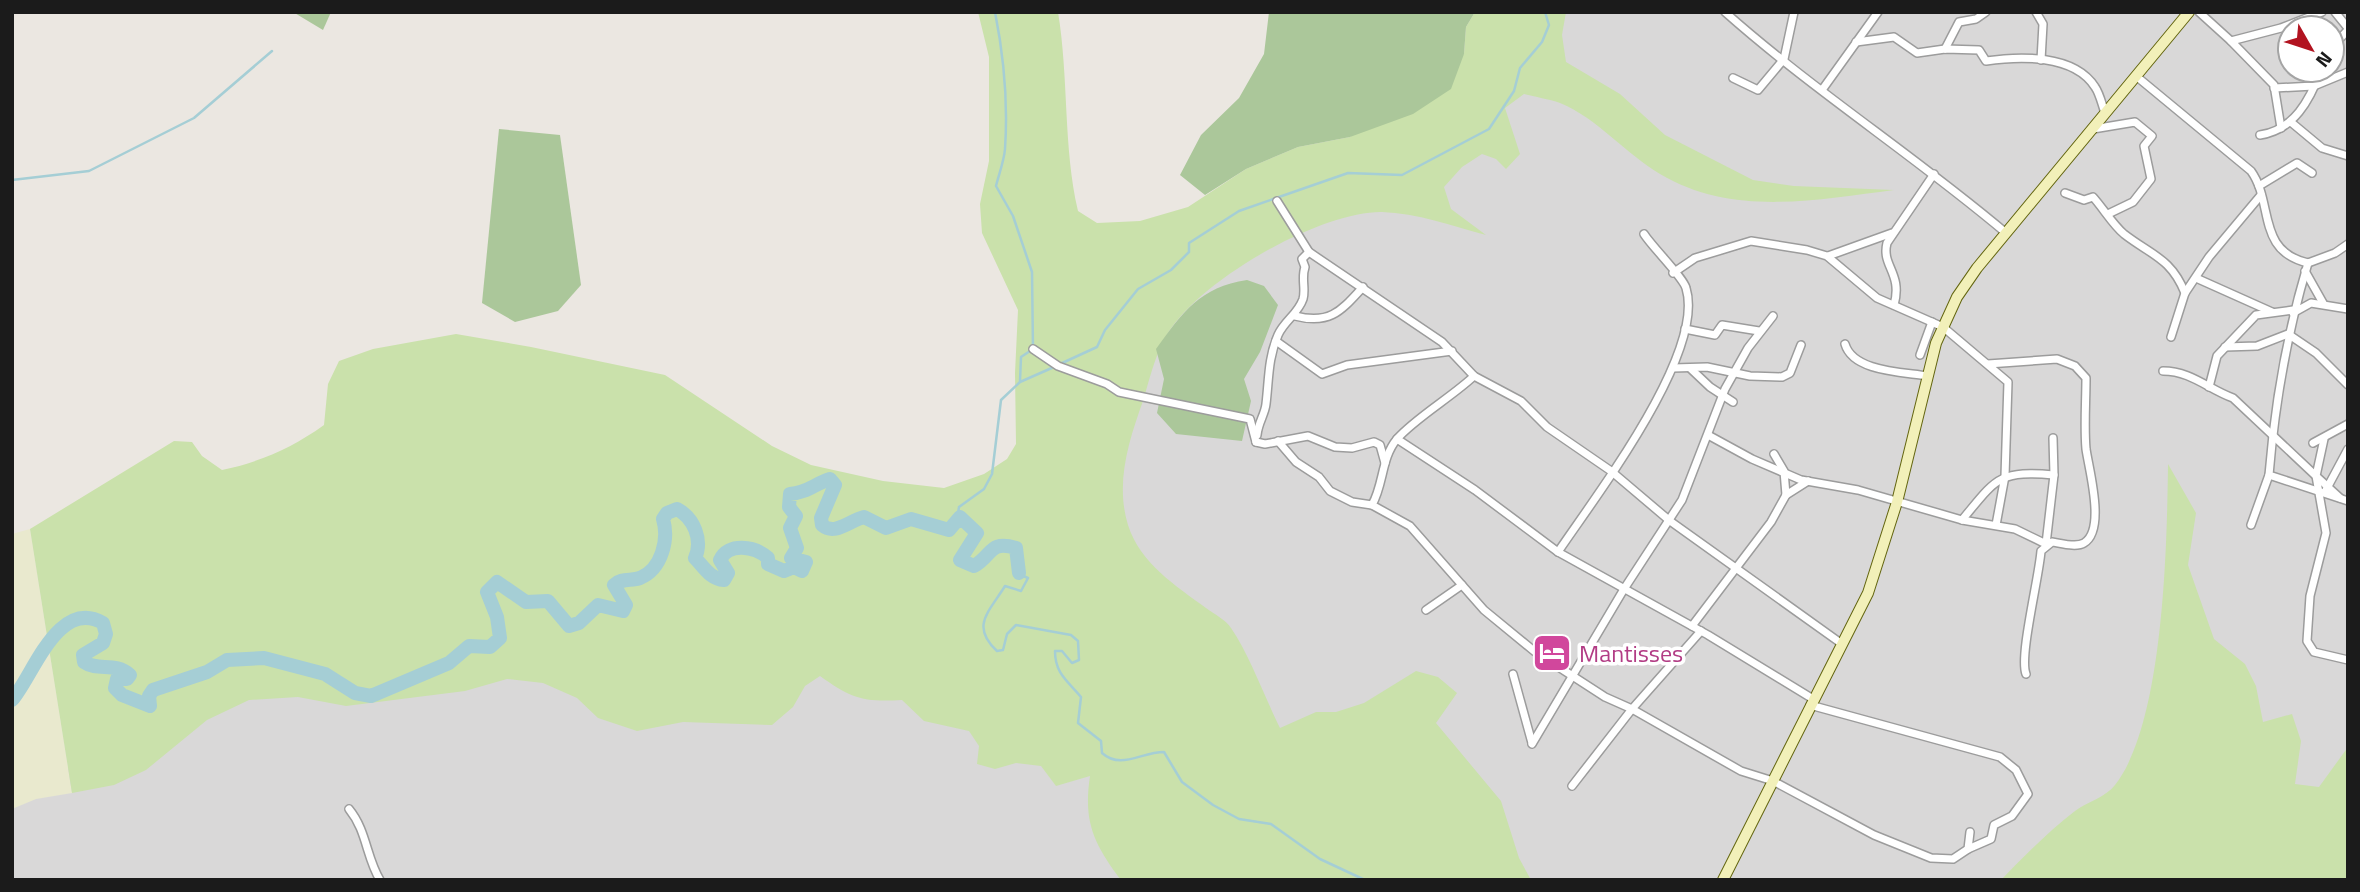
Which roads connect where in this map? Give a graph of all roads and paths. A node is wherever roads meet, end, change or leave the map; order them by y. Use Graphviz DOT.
graph roads {
  1 [pos="1725,12"];
  2 [pos="1794,12"];
  3 [pos="1878,12"];
  4 [pos="1986,12"];
  5 [pos="2036,12"];
  6 [pos="2189,12"];
  7 [pos="2199,12"];
  8 [pos="2335,12"];
  9 [pos="2276,25"];
  10 [pos="2348,29"];
  11 [pos="2231,41"];
  12 [pos="1856,42"];
  13 [pos="1945,49"];
  14 [pos="1784,60"];
  15 [pos="2041,60"];
  16 [pos="2348,72"];
  17 [pos="2136,76"];
  18 [pos="1733,78"];
  19 [pos="2314,86"];
  20 [pos="2274,88"];
  21 [pos="1822,90"];
  22 [pos="2105,113"];
  23 [pos="2292,123"];
  24 [pos="2281,128"];
  25 [pos="2092,129"];
  26 [pos="2260,135"];
  27 [pos="2347,152"];
  28 [pos="2312,173"];
  29 [pos="1934,174"];
  30 [pos="2259,186"];
  31 [pos="2065,193"];
  32 [pos="2261,195"];
  33 [pos="1277,201"];
  34 [pos="2108,214"];
  35 [pos="1893,233"];
  36 [pos="2006,233"];
  37 [pos="1644,234"];
  38 [pos="2348,244"];
  39 [pos="1309,252"];
  40 [pos="1827,256"];
  41 [pos="2307,267"];
  42 [pos="1673,273"];
  43 [pos="2196,278"];
  44 [pos="1363,287"];
  45 [pos="2185,293"];
  46 [pos="2323,303"];
  47 [pos="1894,305"];
  48 [pos="2348,309"];
  49 [pos="2293,312"];
  50 [pos="2273,313"];
  51 [pos="1295,316"];
  52 [pos="1773,316"];
  53 [pos="1933,322"];
  54 [pos="1943,327"];
  55 [pos="1685,329"];
  56 [pos="1759,331"];
  57 [pos="2288,334"];
  58 [pos="2171,337"];
  59 [pos="1276,341"];
  60 [pos="1845,344"];
  61 [pos="1801,345"];
  62 [pos="2225,347"];
  63 [pos="1033,349"];
  64 [pos="1452,351"];
  65 [pos="1920,355"];
  66 [pos="1987,365"];
  67 [pos="1673,368"];
  68 [pos="1691,369"];
  69 [pos="1734,371"];
  70 [pos="2163,371"];
  71 [pos="1474,376"];
  72 [pos="1927,376"];
  73 [pos="2347,382"];
  74 [pos="2209,387"];
  75 [pos="1722,394"];
  76 [pos="1733,402"];
  77 [pos="2348,424"];
  78 [pos="2272,434"];
  79 [pos="1708,435"];
  80 [pos="2053,438"];
  81 [pos="1398,439"];
  82 [pos="2324,439"];
  83 [pos="1278,441"];
  84 [pos="1256,442"];
  85 [pos="2314,443"];
  86 [pos="2348,449"];
  87 [pos="1774,454"];
  88 [pos="1385,463"];
  89 [pos="1611,471"];
  90 [pos="1784,471"];
  91 [pos="2054,475"];
  92 [pos="2269,475"];
  93 [pos="2005,476"];
  94 [pos="2316,476"];
  95 [pos="1808,481"];
  96 [pos="2324,491"];
  97 [pos="1786,495"];
  98 [pos="2346,501"];
  99 [pos="1897,502"];
  100 [pos="1372,505"];
  101 [pos="1962,520"];
  102 [pos="1670,521"];
  103 [pos="1996,525"];
  104 [pos="2252,525"];
  105 [pos="2046,544"];
  106 [pos="1558,552"];
  107 [pos="1737,566"];
  108 [pos="1462,585"];
  109 [pos="1624,589"];
  110 [pos="1426,610"];
  111 [pos="1692,626"];
  112 [pos="1701,631"];
  113 [pos="1842,644"];
  114 [pos="2348,660"];
  115 [pos="1513,674"];
  116 [pos="2026,674"];
  117 [pos="1571,676"];
  118 [pos="1811,702"];
  119 [pos="1632,709"];
  120 [pos="1773,781"];
  121 [pos="1572,786"];
  122 [pos="349,809"];
  123 [pos="1970,832"];
  124 [pos="1968,849"];
  125 [pos="380,880"];
  126 [pos="1723,880"];
  1 -- 14 [label="street"];
  2 -- 14 [label="street"];
  3 -- 12 [label="street"];
  4 -- 13 [label="street"];
  5 -- 15 [label="street"];
  6 -- 17 [label="street"];
  7 -- 11 [label="street"];
  8 -- 10 [label="street"];
  9 -- 11 [label="street"];
  11 -- 20 [label="street"];
  12 -- 13 [label="street"];
  12 -- 21 [label="street"];
  13 -- 15 [label="street"];
  14 -- 18 [label="street"];
  14 -- 21 [label="street"];
  15 -- 22 [label="street"];
  16 -- 19 [label="street"];
  17 -- 22 [label="street"];
  17 -- 30 [label="street"];
  19 -- 20 [label="street"];
  19 -- 23 [label="street"];
  20 -- 24 [label="street"];
  21 -- 29 [label="street"];
  22 -- 25 [label="street"];
  23 -- 24 [label="street"];
  23 -- 27 [label="street"];
  24 -- 26 [label="street"];
  25 -- 34 [label="street"];
  25 -- 36 [label="street"];
  28 -- 30 [label="street"];
  29 -- 35 [label="street"];
  29 -- 36 [label="street"];
  30 -- 32 [label="street"];
  31 -- 34 [label="street"];
  32 -- 41 [label="street"];
  32 -- 43 [label="street"];
  33 -- 39 [label="street"];
  34 -- 45 [label="street"];
  35 -- 40 [label="street"];
  35 -- 47 [label="street"];
  36 -- 54 [label="street"];
  37 -- 42 [label="street"];
  38 -- 41 [label="street"];
  39 -- 44 [label="street"];
  39 -- 51 [label="street"];
  40 -- 42 [label="street"];
  40 -- 47 [label="street"];
  41 -- 46 [label="street"];
  41 -- 49 [label="street"];
  42 -- 55 [label="street"];
  43 -- 45 [label="street"];
  43 -- 50 [label="street"];
  44 -- 51 [label="street"];
  44 -- 64 [label="street"];
  45 -- 58 [label="street"];
  46 -- 48 [label="street"];
  46 -- 49 [label="street"];
  47 -- 53 [label="street"];
  49 -- 50 [label="street"];
  49 -- 57 [label="street"];
  50 -- 62 [label="street"];
  51 -- 59 [label="street"];
  52 -- 56 [label="street"];
  53 -- 54 [label="street"];
  53 -- 65 [label="street"];
  54 -- 66 [label="street"];
  54 -- 72 [label="street"];
  55 -- 56 [label="street"];
  55 -- 67 [label="street"];
  56 -- 69 [label="street"];
  57 -- 62 [label="street"];
  57 -- 73 [label="street"];
  57 -- 78 [label="street"];
  59 -- 64 [label="street"];
  59 -- 84 [label="street"];
  60 -- 72 [label="street"];
  61 -- 69 [label="street"];
  62 -- 74 [label="street"];
  63 -- 84 [label="street"];
  64 -- 71 [label="street"];
  66 -- 93 [label="street"];
  66 -- 105 [label="street"];
  67 -- 68 [label="street"];
  67 -- 89 [label="street"];
  68 -- 69 [label="street"];
  68 -- 75 [label="street"];
  69 -- 75 [label="street"];
  70 -- 74 [label="street"];
  71 -- 81 [label="street"];
  71 -- 89 [label="street"];
  72 -- 99 [label="street"];
  74 -- 78 [label="street"];
  75 -- 76 [label="street"];
  75 -- 79 [label="street"];
  77 -- 82 [label="street"];
  78 -- 92 [label="street"];
  78 -- 94 [label="street"];
  79 -- 90 [label="street"];
  79 -- 102 [label="street"];
  80 -- 91 [label="street"];
  81 -- 88 [label="street"];
  81 -- 106 [label="street"];
  82 -- 85 [label="street"];
  82 -- 94 [label="street"];
  83 -- 84 [label="street"];
  83 -- 88 [label="street"];
  83 -- 100 [label="street"];
  86 -- 96 [label="street"];
  87 -- 90 [label="street"];
  88 -- 100 [label="street"];
  89 -- 102 [label="street"];
  89 -- 106 [label="street"];
  90 -- 95 [label="street"];
  90 -- 97 [label="street"];
  91 -- 93 [label="street"];
  91 -- 105 [label="street"];
  92 -- 96 [label="street"];
  92 -- 104 [label="street"];
  93 -- 101 [label="street"];
  93 -- 103 [label="street"];
  94 -- 96 [label="street"];
  95 -- 97 [label="street"];
  95 -- 99 [label="street"];
  96 -- 98 [label="street"];
  96 -- 114 [label="street"];
  97 -- 107 [label="street"];
  99 -- 101 [label="street"];
  99 -- 113 [label="street"];
  100 -- 108 [label="street"];
  101 -- 103 [label="street"];
  102 -- 107 [label="street"];
  102 -- 109 [label="street"];
  103 -- 105 [label="street"];
  105 -- 116 [label="street"];
  106 -- 109 [label="street"];
  107 -- 111 [label="street"];
  107 -- 113 [label="street"];
  108 -- 110 [label="street"];
  108 -- 117 [label="street"];
  109 -- 111 [label="street"];
  109 -- 117 [label="street"];
  111 -- 112 [label="street"];
  112 -- 118 [label="street"];
  112 -- 119 [label="street"];
  113 -- 118 [label="street"];
  115 -- 117 [label="street"];
  117 -- 119 [label="street"];
  118 -- 120 [label="street"];
  118 -- 124 [label="street"];
  119 -- 120 [label="street"];
  119 -- 121 [label="street"];
  120 -- 124 [label="street"];
  120 -- 126 [label="street"];
  122 -- 125 [label="street"];
  123 -- 124 [label="street"];
}
